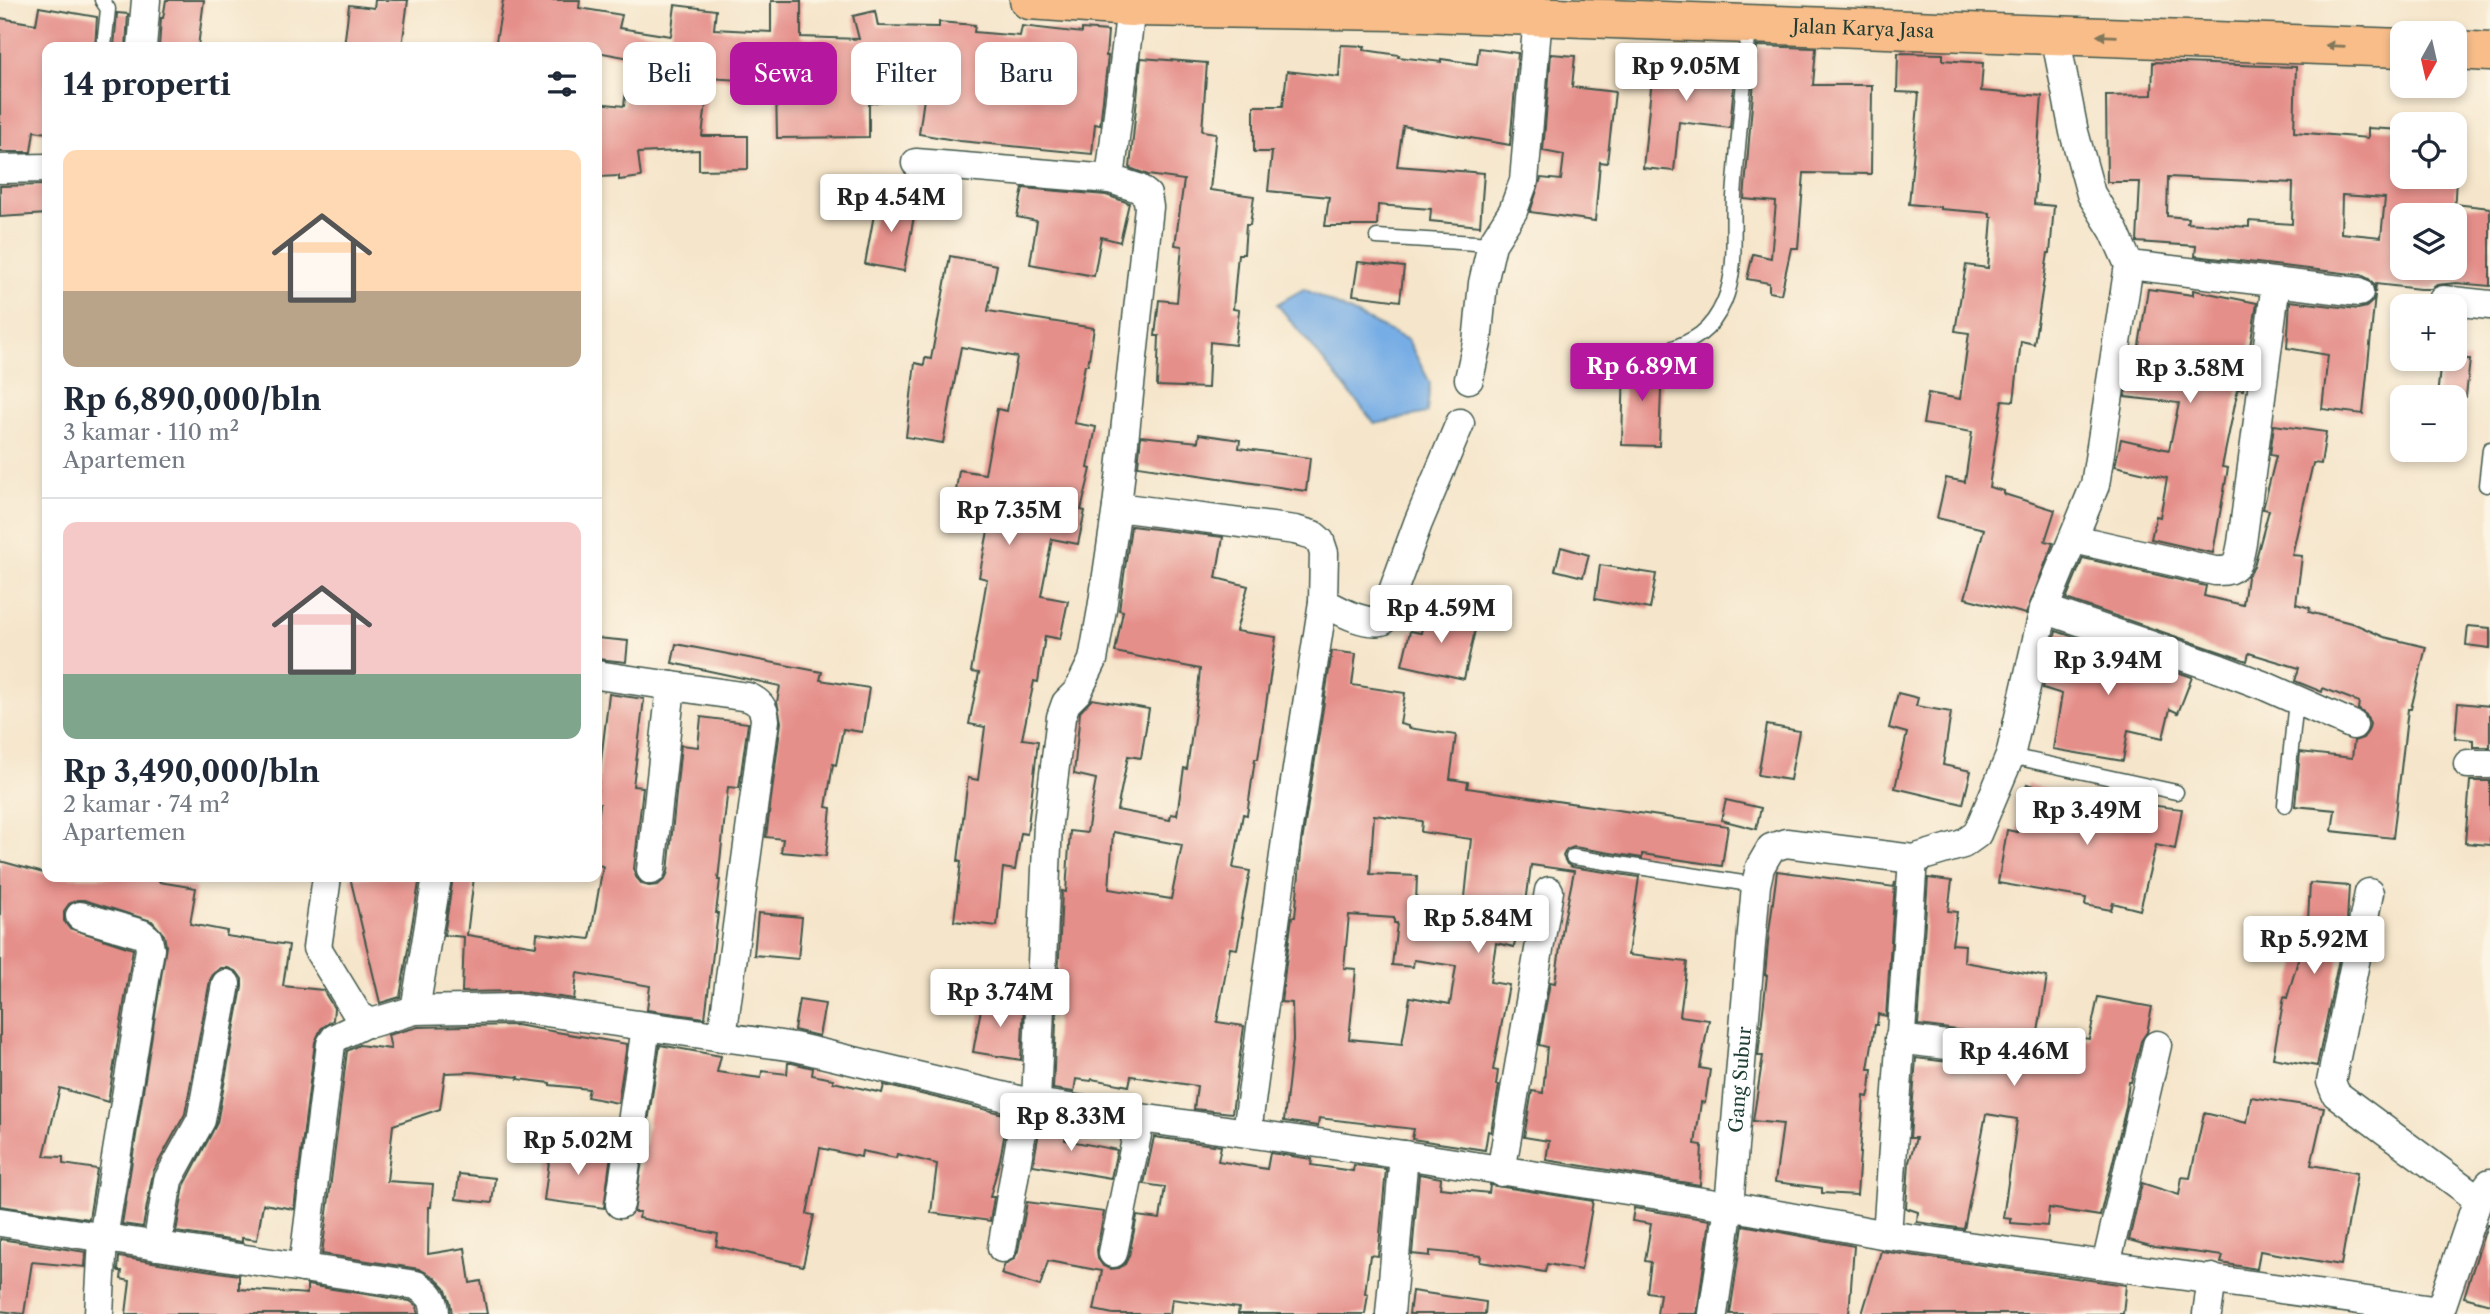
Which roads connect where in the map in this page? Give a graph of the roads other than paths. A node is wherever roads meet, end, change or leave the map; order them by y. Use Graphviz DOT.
graph roads {
  1 [pos="102,0"];
  2 [pos="146,0"];
  3 [pos="1029,0"];
  4 [pos="1396,5"];
  5 [pos="1131,7"];
  6 [pos="1538,16"];
  7 [pos="1749,25"];
  8 [pos="2055,34"];
  9 [pos="105,42"];
  10 [pos="142,42"];
  11 [pos="2390,47"];
  12 [pos="2468,51"];
  13 [pos="2490,52"];
  14 [pos="916,163"];
  15 [pos="42,168"];
  16 [pos="0,169"];
  17 [pos="1110,179"];
  18 [pos="1377,237"];
  19 [pos="1492,244"];
  20 [pos="2129,265"];
  21 [pos="2275,290"];
  22 [pos="2359,292"];
  23 [pos="2467,303"];
  24 [pos="2490,305"];
  25 [pos="1665,352"];
  26 [pos="1469,379"];
  27 [pos="1460,423"];
  28 [pos="2490,449"];
  29 [pos="2486,485"];
  30 [pos="1117,507"];
  31 [pos="2074,539"];
  32 [pos="1323,602"];
  33 [pos="2044,609"];
  34 [pos="602,677"];
  35 [pos="671,686"];
  36 [pos="2296,702"];
  37 [pos="2353,726"];
  38 [pos="2010,756"];
  39 [pos="2176,792"];
  40 [pos="2285,805"];
  41 [pos="1573,857"];
  42 [pos="1913,859"];
  43 [pos="650,870"];
  44 [pos="326,882"];
  45 [pos="436,882"];
  46 [pos="1756,884"];
  47 [pos="1549,891"];
  48 [pos="2369,893"];
  49 [pos="80,916"];
  50 [pos="226,984"];
  51 [pos="415,1010"];
  52 [pos="368,1022"];
  53 [pos="646,1027"];
  54 [pos="722,1037"];
  55 [pos="1899,1039"];
  56 [pos="2157,1045"];
  57 [pos="2016,1054"];
  58 [pos="1032,1102"];
  59 [pos="1140,1119"];
  60 [pos="1247,1132"];
  61 [pos="1404,1155"];
  62 [pos="1501,1172"];
  63 [pos="2484,1191"];
  64 [pos="620,1204"];
  65 [pos="1729,1206"];
  66 [pos="0,1222"];
  67 [pos="1888,1236"];
  68 [pos="103,1238"];
  69 [pos="157,1246"];
  70 [pos="1002,1248"];
  71 [pos="1113,1253"];
  72 [pos="2106,1265"];
  73 [pos="303,1268"];
  74 [pos="2212,1278"];
  75 [pos="2440,1312"];
  76 [pos="99,1314"];
  77 [pos="435,1314"];
  78 [pos="1390,1314"];
  79 [pos="1713,1314"];
  80 [pos="2207,1314"];
  1 -- 9 [label="lane"];
  2 -- 10 [label="street"];
  3 -- 5 [label="highway, Jalan Karya Jasa"];
  4 -- 5 [label="highway, Jalan Karya Jasa"];
  4 -- 6 [label="highway, Jalan Karya Jasa"];
  5 -- 17 [label="street"];
  6 -- 7 [label="highway, Jalan Karya Jasa"];
  6 -- 19 [label="street"];
  7 -- 8 [label="highway, Jalan Karya Jasa"];
  7 -- 25 [label="lane"];
  11 -- 8 [label="highway, Jalan Karya Jasa, one-way"];
  8 -- 20 [label="street"];
  12 -- 13 [label="highway"];
  14 -- 17 [label="street"];
  15 -- 16 [label="street"];
  17 -- 30 [label="street"];
  18 -- 19 [label="lane"];
  19 -- 26 [label="street"];
  20 -- 22 [label="street"];
  20 -- 31 [label="street"];
  21 -- 31 [label="street"];
  23 -- 24 [label="street"];
  27 -- 32 [label="street"];
  28 -- 29 [label="lane"];
  30 -- 32 [label="street"];
  30 -- 58 [label="street"];
  31 -- 33 [label="street"];
  32 -- 60 [label="street"];
  33 -- 36 [label="street"];
  33 -- 38 [label="street"];
  34 -- 35 [label="street"];
  35 -- 43 [label="street"];
  35 -- 54 [label="street"];
  36 -- 37 [label="street"];
  36 -- 40 [label="lane"];
  38 -- 39 [label="lane"];
  38 -- 42 [label="street"];
  41 -- 46 [label="lane"];
  42 -- 46 [label="street, Gang Subur"];
  42 -- 55 [label="street"];
  44 -- 52 [label="street"];
  45 -- 51 [label="street"];
  46 -- 65 [label="street, Gang Subur"];
  47 -- 62 [label="street"];
  48 -- 63 [label="street"];
  49 -- 68 [label="street"];
  50 -- 69 [label="street"];
  51 -- 52 [label="street"];
  51 -- 53 [label="street"];
  52 -- 73 [label="street"];
  53 -- 54 [label="street"];
  53 -- 64 [label="street"];
  54 -- 58 [label="street"];
  55 -- 57 [label="street"];
  55 -- 67 [label="street"];
  56 -- 72 [label="street"];
  58 -- 59 [label="street"];
  58 -- 70 [label="street"];
  59 -- 60 [label="street"];
  59 -- 71 [label="street"];
  60 -- 61 [label="street"];
  61 -- 62 [label="street"];
  61 -- 78 [label="street"];
  62 -- 65 [label="street"];
  63 -- 75 [label="street"];
  65 -- 67 [label="street"];
  65 -- 79 [label="street, Gang Subur"];
  66 -- 68 [label="street"];
  67 -- 72 [label="street"];
  68 -- 69 [label="street"];
  68 -- 76 [label="street"];
  69 -- 73 [label="street"];
  72 -- 74 [label="street"];
  73 -- 77 [label="street"];
  74 -- 75 [label="street"];
  74 -- 80 [label="street"];
}
